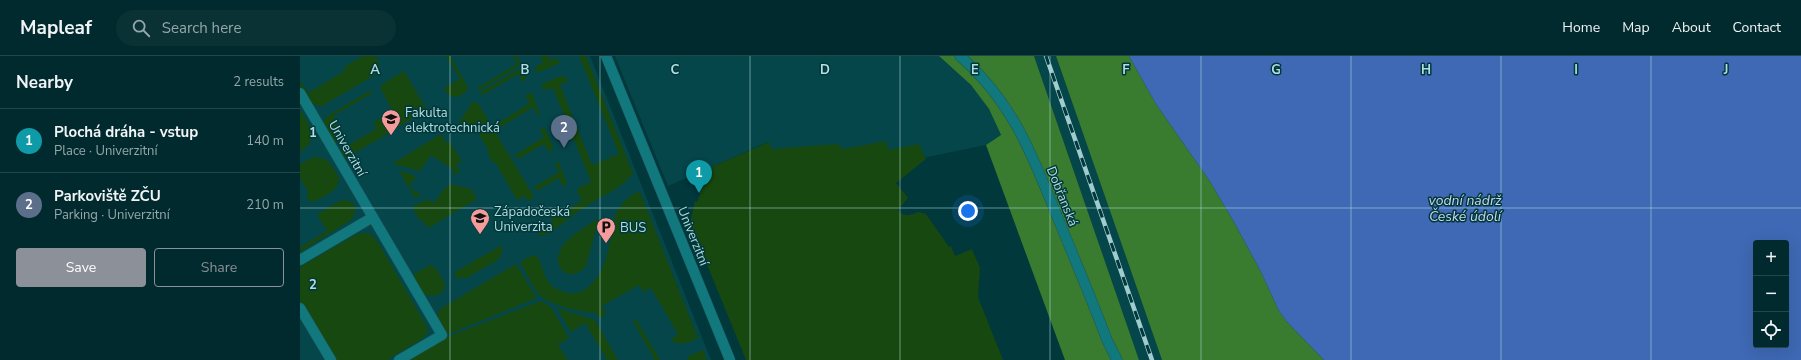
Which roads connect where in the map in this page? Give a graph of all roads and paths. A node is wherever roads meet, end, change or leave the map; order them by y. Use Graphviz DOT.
graph roads {
  1 [pos="606,56"];
  2 [pos="960,56"];
  3 [pos="300,93"];
  4 [pos="373,217"];
  5 [pos="300,260"];
  6 [pos="300,308"];
  7 [pos="331,360"];
  8 [pos="399,360"];
  9 [pos="730,360"];
  10 [pos="1117,360"];
  1 -- 9 [label="street, Univerzitní"];
  2 -- 10 [label="street, Dobřanská"];
  3 -- 4 [label="street, Univerzitní"];
  4 -- 5 [label="street"];
  4 -- 8 [label="street, Univerzitní"];
  6 -- 7 [label="street"];
}
